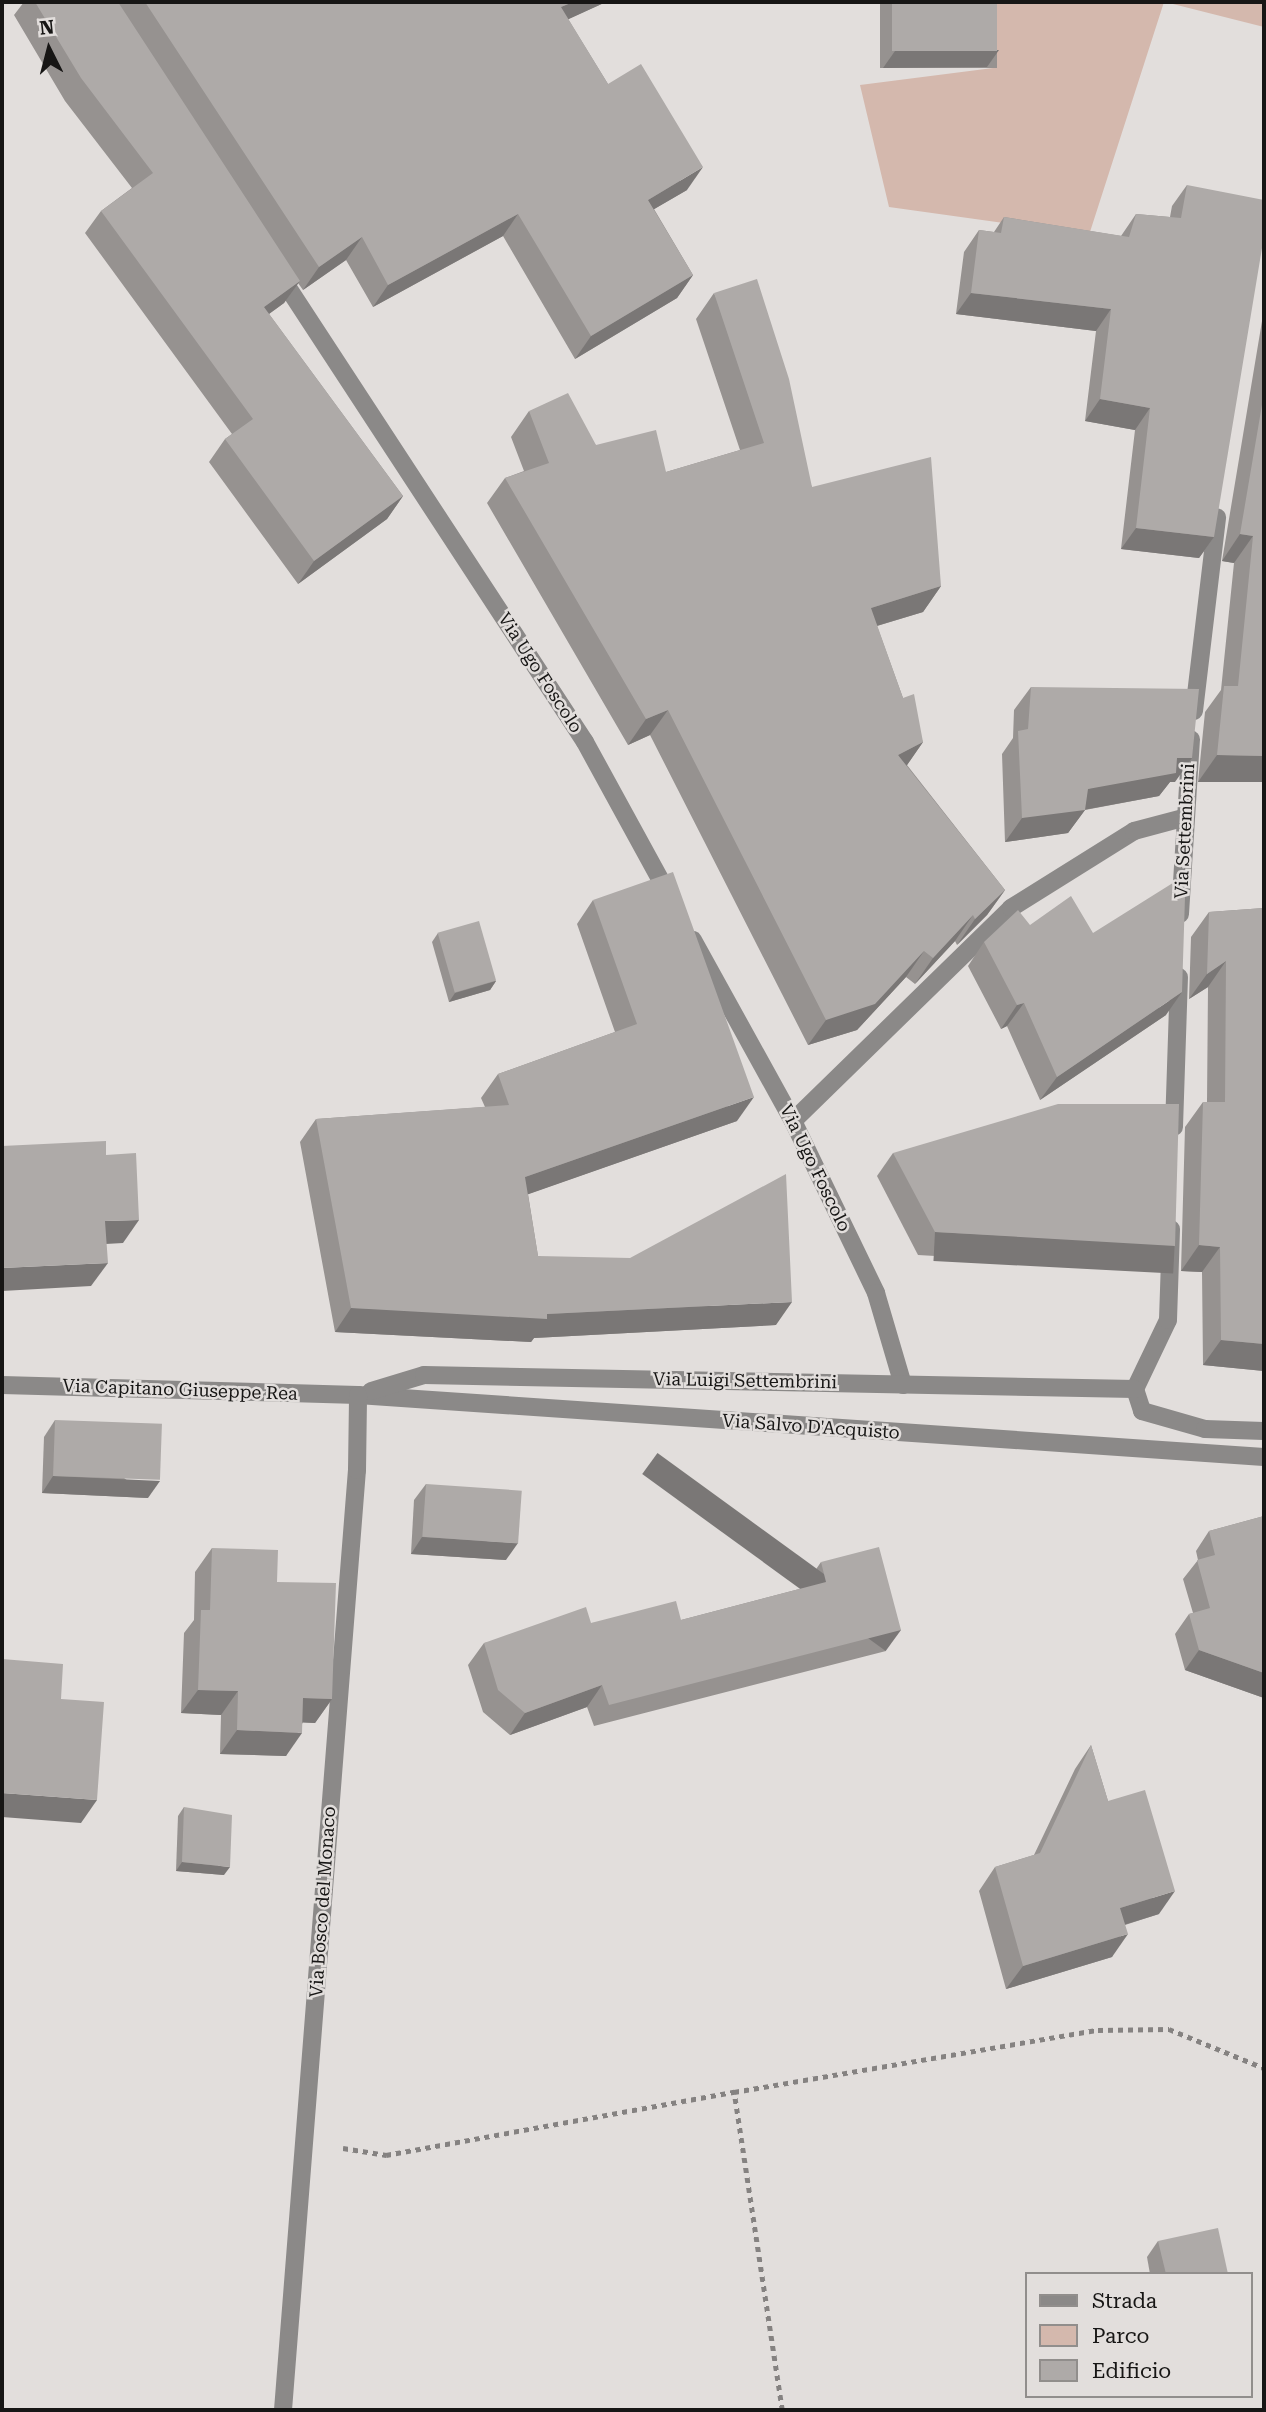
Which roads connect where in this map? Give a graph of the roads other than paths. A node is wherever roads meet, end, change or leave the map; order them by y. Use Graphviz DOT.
graph roads {
  1 [pos="268,256"];
  2 [pos="1220,500"];
  3 [pos="1183,818"];
  4 [pos="1180,930"];
  5 [pos="1179,958"];
  6 [pos="793,1121"];
  7 [pos="1173,1153"];
  8 [pos="1172,1208"];
  9 [pos="2,1385"];
  10 [pos="903,1385"];
  11 [pos="1135,1389"];
  12 [pos="358,1395"];
  13 [pos="1264,1431"];
  14 [pos="1264,1457"];
  15 [pos="284,2410"];
  1 -- 6 [label="street, Via Ugo Foscolo"];
  2 -- 3 [label="street, Via Settembrini"];
  3 -- 4 [label="street, Via Settembrini"];
  3 -- 6 [label="street"];
  5 -- 7 [label="street"];
  6 -- 10 [label="street, Via Ugo Foscolo"];
  8 -- 11 [label="street"];
  9 -- 12 [label="street, Via Capitano Giuseppe Rea"];
  10 -- 11 [label="street, Via Luigi Settembrini"];
  10 -- 12 [label="street, Via Luigi Settembrini"];
  11 -- 13 [label="street"];
  12 -- 14 [label="street, Via Salvo D'Acquisto"];
  12 -- 15 [label="street, Via Bosco del Monaco"];
}
